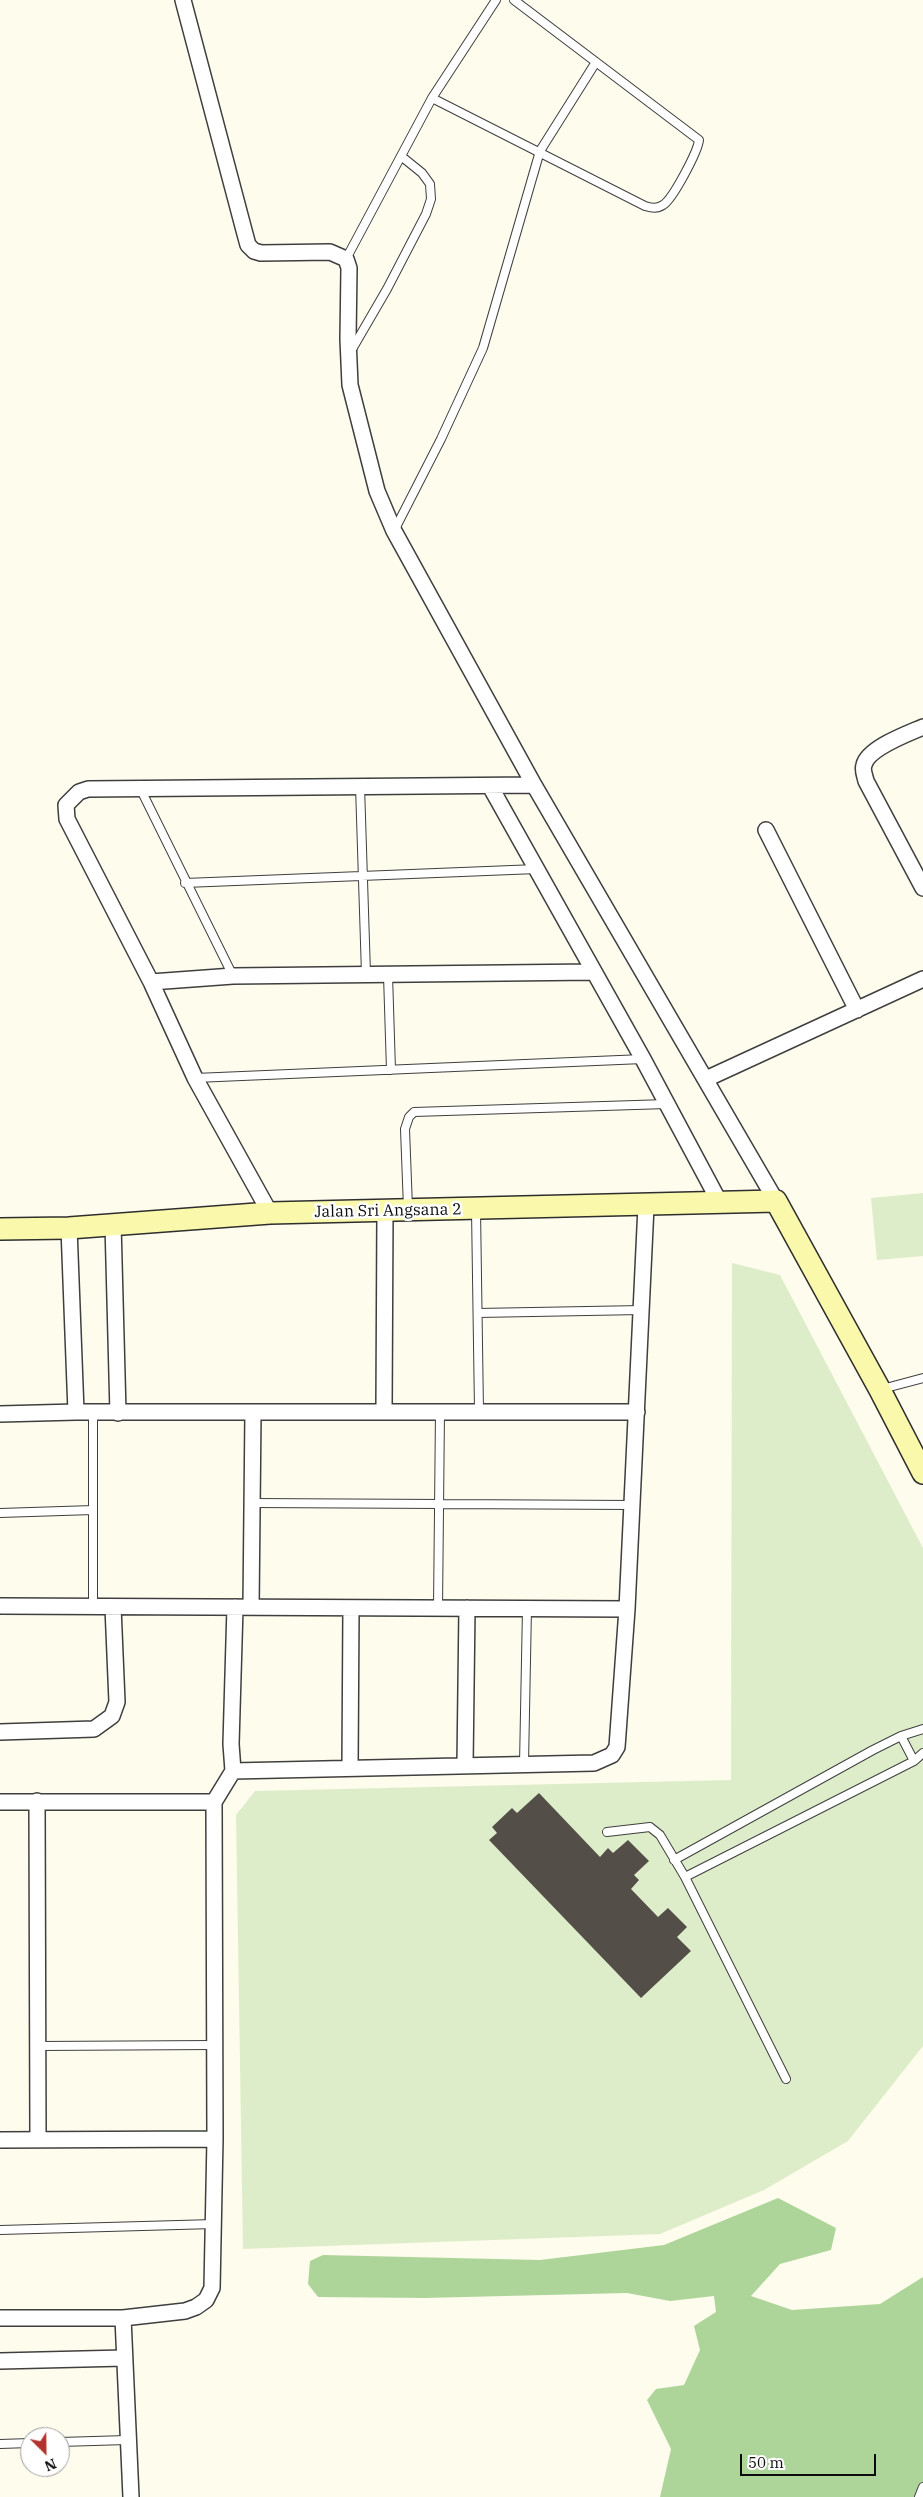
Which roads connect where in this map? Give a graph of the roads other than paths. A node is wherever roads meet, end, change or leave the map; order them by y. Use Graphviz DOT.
graph roads {
  1 [pos="183,0"];
  2 [pos="496,0"];
  3 [pos="514,0"];
  4 [pos="596,62"];
  5 [pos="432,98"];
  6 [pos="540,151"];
  7 [pos="401,156"];
  8 [pos="346,259"];
  9 [pos="348,356"];
  10 [pos="394,531"];
  11 [pos="923,726"];
  12 [pos="534,785"];
  13 [pos="360,786"];
  14 [pos="490,786"];
  15 [pos="140,788"];
  16 [pos="766,830"];
  17 [pos="537,869"];
  18 [pos="363,877"];
  19 [pos="185,883"];
  20 [pos="923,888"];
  21 [pos="594,972"];
  22 [pos="366,974"];
  23 [pos="388,975"];
  24 [pos="233,976"];
  25 [pos="923,979"];
  26 [pos="152,982"];
  27 [pos="858,1010"];
  28 [pos="643,1059"];
  29 [pos="391,1070"];
  30 [pos="195,1078"];
  31 [pos="706,1079"];
  32 [pos="668,1104"];
  33 [pos="776,1201"];
  34 [pos="720,1203"];
  35 [pos="646,1206"];
  36 [pos="476,1209"];
  37 [pos="408,1210"];
  38 [pos="385,1211"];
  39 [pos="270,1213"];
  40 [pos="113,1224"];
  41 [pos="69,1228"];
  42 [pos="0,1229"];
  43 [pos="642,1310"];
  44 [pos="478,1313"];
  45 [pos="923,1378"];
  46 [pos="880,1390"];
  47 [pos="384,1410"];
  48 [pos="440,1411"];
  49 [pos="479,1411"];
  50 [pos="76,1412"];
  51 [pos="93,1412"];
  52 [pos="253,1412"];
  53 [pos="637,1412"];
  54 [pos="118,1413"];
  55 [pos="0,1414"];
  56 [pos="923,1473"];
  57 [pos="252,1503"];
  58 [pos="439,1504"];
  59 [pos="632,1505"];
  60 [pos="93,1510"];
  61 [pos="0,1513"];
  62 [pos="0,1606"];
  63 [pos="93,1606"];
  64 [pos="114,1607"];
  65 [pos="235,1607"];
  66 [pos="251,1607"];
  67 [pos="351,1608"];
  68 [pos="438,1608"];
  69 [pos="467,1608"];
  70 [pos="527,1608"];
  71 [pos="627,1609"];
  72 [pos="923,1729"];
  73 [pos="0,1732"];
  74 [pos="902,1736"];
  75 [pos="923,1753"];
  76 [pos="914,1761"];
  77 [pos="524,1764"];
  78 [pos="465,1765"];
  79 [pos="350,1767"];
  80 [pos="233,1771"];
  81 [pos="37,1801"];
  82 [pos="0,1802"];
  83 [pos="214,1802"];
  84 [pos="607,1832"];
  85 [pos="674,1860"];
  86 [pos="685,1878"];
  87 [pos="214,2045"];
  88 [pos="38,2046"];
  89 [pos="786,2079"];
  90 [pos="215,2139"];
  91 [pos="0,2140"];
  92 [pos="38,2140"];
  93 [pos="214,2224"];
  94 [pos="0,2230"];
  95 [pos="0,2318"];
  96 [pos="123,2318"];
  97 [pos="124,2358"];
  98 [pos="0,2361"];
  99 [pos="127,2440"];
  100 [pos="70,2442"];
  101 [pos="20,2443"];
  102 [pos="0,2444"];
  103 [pos="923,2487"];
  104 [pos="131,2497"];
  105 [pos="919,2497"];
  1 -- 8 [label="street"];
  2 -- 5 [label="lane"];
  3 -- 4 [label="lane"];
  4 -- 6 [label="lane"];
  4 -- 6 [label="lane"];
  5 -- 6 [label="lane"];
  5 -- 7 [label="lane"];
  6 -- 10 [label="lane"];
  7 -- 8 [label="lane"];
  7 -- 9 [label="lane"];
  8 -- 9 [label="street"];
  9 -- 10 [label="street"];
  10 -- 12 [label="street"];
  11 -- 20 [label="street"];
  12 -- 14 [label="street"];
  12 -- 31 [label="street"];
  13 -- 14 [label="street"];
  13 -- 15 [label="street"];
  13 -- 18 [label="lane"];
  14 -- 17 [label="street"];
  15 -- 19 [label="lane"];
  15 -- 26 [label="street"];
  16 -- 27 [label="street"];
  17 -- 18 [label="lane"];
  17 -- 21 [label="street"];
  18 -- 19 [label="lane"];
  18 -- 22 [label="lane"];
  19 -- 24 [label="lane"];
  21 -- 23 [label="street"];
  21 -- 28 [label="street"];
  22 -- 23 [label="street"];
  22 -- 24 [label="street"];
  23 -- 29 [label="lane"];
  24 -- 26 [label="street"];
  25 -- 27 [label="street"];
  26 -- 30 [label="street"];
  27 -- 31 [label="street"];
  28 -- 29 [label="lane"];
  28 -- 32 [label="street"];
  29 -- 30 [label="lane"];
  30 -- 39 [label="street"];
  31 -- 33 [label="street"];
  32 -- 34 [label="street"];
  32 -- 37 [label="lane"];
  33 -- 34 [label="street, Jalan Sri Angsana 2"];
  33 -- 46 [label="street"];
  34 -- 35 [label="street, Jalan Sri Angsana 2"];
  35 -- 36 [label="street, Jalan Sri Angsana 2"];
  35 -- 43 [label="street"];
  36 -- 37 [label="street, Jalan Sri Angsana 2"];
  36 -- 44 [label="lane"];
  37 -- 38 [label="street, Jalan Sri Angsana 2"];
  38 -- 39 [label="street, Jalan Sri Angsana 2"];
  38 -- 47 [label="street"];
  39 -- 40 [label="street, Jalan Sri Angsana 2"];
  40 -- 41 [label="street, Jalan Sri Angsana 2"];
  40 -- 54 [label="street"];
  41 -- 42 [label="street, Jalan Sri Angsana 2"];
  41 -- 50 [label="street"];
  43 -- 44 [label="lane"];
  43 -- 53 [label="street"];
  44 -- 49 [label="lane"];
  45 -- 46 [label="lane"];
  46 -- 56 [label="street"];
  47 -- 48 [label="street"];
  47 -- 52 [label="street"];
  48 -- 49 [label="street"];
  48 -- 58 [label="lane"];
  49 -- 53 [label="street"];
  50 -- 51 [label="street"];
  50 -- 55 [label="street"];
  51 -- 54 [label="street"];
  51 -- 60 [label="lane"];
  52 -- 54 [label="street"];
  52 -- 57 [label="street"];
  53 -- 59 [label="street"];
  57 -- 58 [label="lane"];
  57 -- 66 [label="street"];
  58 -- 59 [label="lane"];
  58 -- 68 [label="lane"];
  59 -- 71 [label="street"];
  60 -- 61 [label="lane"];
  60 -- 63 [label="lane"];
  62 -- 63 [label="street"];
  63 -- 64 [label="street"];
  64 -- 65 [label="street"];
  64 -- 73 [label="street"];
  65 -- 66 [label="street"];
  65 -- 80 [label="street"];
  66 -- 67 [label="street"];
  67 -- 68 [label="street"];
  67 -- 79 [label="street"];
  68 -- 69 [label="street"];
  69 -- 70 [label="street"];
  69 -- 78 [label="street"];
  70 -- 71 [label="street"];
  70 -- 77 [label="lane"];
  71 -- 77 [label="street"];
  72 -- 74 [label="lane"];
  74 -- 76 [label="lane"];
  74 -- 85 [label="lane"];
  75 -- 76 [label="lane"];
  76 -- 86 [label="lane"];
  77 -- 78 [label="street"];
  78 -- 79 [label="street"];
  79 -- 80 [label="street"];
  80 -- 83 [label="street"];
  81 -- 82 [label="street"];
  81 -- 83 [label="street"];
  81 -- 88 [label="street"];
  83 -- 87 [label="street"];
  84 -- 85 [label="lane"];
  85 -- 86 [label="lane"];
  86 -- 89 [label="lane"];
  87 -- 88 [label="lane"];
  87 -- 90 [label="street"];
  88 -- 92 [label="street"];
  90 -- 92 [label="street"];
  90 -- 93 [label="street"];
  91 -- 92 [label="street"];
  93 -- 94 [label="lane"];
  93 -- 96 [label="street"];
  95 -- 96 [label="street"];
  96 -- 97 [label="street"];
  97 -- 98 [label="street"];
  97 -- 99 [label="street"];
  99 -- 100 [label="lane"];
  99 -- 104 [label="street"];
  101 -- 102 [label="lane"];
  103 -- 105 [label="lane"];
}
